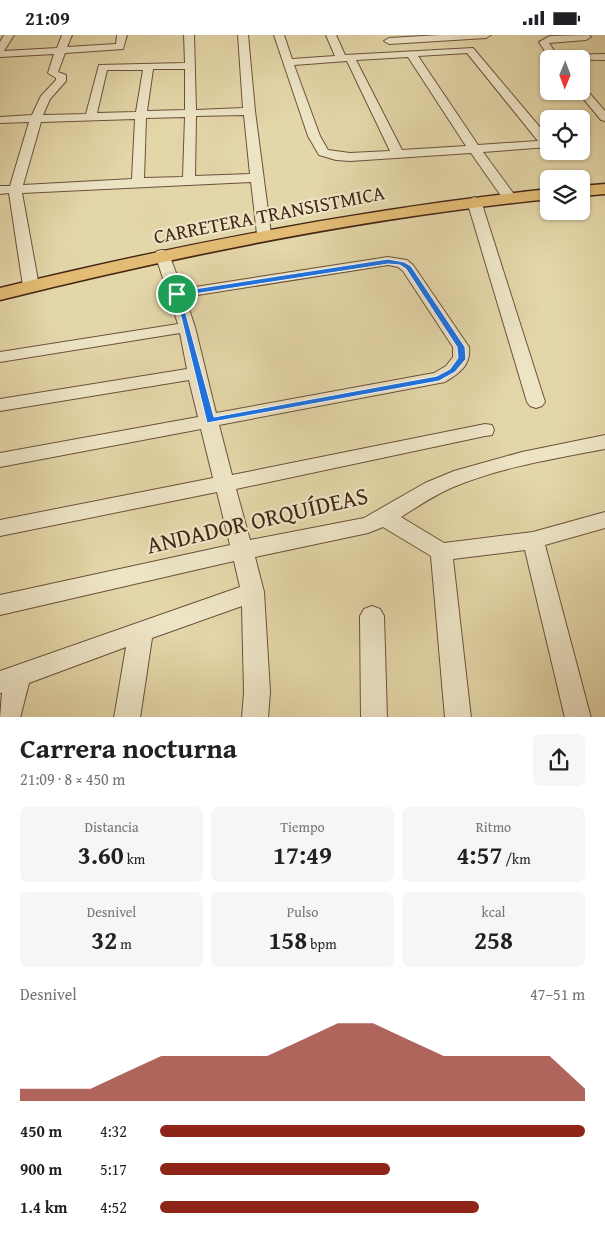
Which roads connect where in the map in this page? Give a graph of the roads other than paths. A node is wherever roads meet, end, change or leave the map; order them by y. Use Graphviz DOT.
graph roads {
  1 [pos="9,35"];
  2 [pos="68,35"];
  3 [pos="122,35"];
  4 [pos="189,35"];
  5 [pos="243,35"];
  6 [pos="279,35"];
  7 [pos="331,35"];
  8 [pos="486,35"];
  9 [pos="466,36"];
  10 [pos="428,37"];
  11 [pos="548,37"];
  12 [pos="387,38"];
  13 [pos="587,38"];
  14 [pos="0,49"];
  15 [pos="62,50"];
  16 [pos="548,50"];
  17 [pos="0,54"];
  18 [pos="411,54"];
  19 [pos="397,55"];
  20 [pos="605,57"];
  21 [pos="345,58"];
  22 [pos="590,58"];
  23 [pos="287,61"];
  24 [pos="190,66"];
  25 [pos="148,67"];
  26 [pos="590,100"];
  27 [pos="249,111"];
  28 [pos="190,113"];
  29 [pos="142,115"];
  30 [pos="91,116"];
  31 [pos="36,118"];
  32 [pos="605,118"];
  33 [pos="0,120"];
  34 [pos="474,149"];
  35 [pos="398,154"];
  36 [pos="256,178"];
  37 [pos="189,180"];
  38 [pos="138,182"];
  39 [pos="15,189"];
  40 [pos="605,189"];
  41 [pos="0,190"];
  42 [pos="590,190"];
  43 [pos="540,195"];
  44 [pos="510,197"];
  45 [pos="474,201"];
  46 [pos="264,234"];
  47 [pos="162,254"];
  48 [pos="32,286"];
  49 [pos="0,293"];
  50 [pos="177,294"];
  51 [pos="187,327"];
  52 [pos="0,357"];
  53 [pos="196,373"];
  54 [pos="536,403"];
  55 [pos="0,405"];
  56 [pos="210,421"];
  57 [pos="485,430"];
  58 [pos="605,442"];
  59 [pos="0,460"];
  60 [pos="224,483"];
  61 [pos="385,518"];
  62 [pos="605,520"];
  63 [pos="0,528"];
  64 [pos="532,540"];
  65 [pos="243,552"];
  66 [pos="441,552"];
  67 [pos="253,592"];
  68 [pos="0,605"];
  69 [pos="372,616"];
  70 [pos="141,631"];
  71 [pos="10,678"];
  72 [pos="7,717"];
  73 [pos="127,717"];
  74 [pos="255,717"];
  75 [pos="374,717"];
  76 [pos="458,717"];
  77 [pos="578,717"];
  1 -- 14 [label="street"];
  2 -- 15 [label="street"];
  3 -- 15 [label="street"];
  4 -- 24 [label="street"];
  5 -- 27 [label="street"];
  6 -- 23 [label="street"];
  7 -- 21 [label="street"];
  8 -- 9 [label="street"];
  9 -- 10 [label="street"];
  10 -- 12 [label="street"];
  11 -- 13 [label="street"];
  11 -- 16 [label="street"];
  12 -- 19 [label="street"];
  15 -- 17 [label="street"];
  15 -- 31 [label="street"];
  18 -- 19 [label="street"];
  18 -- 34 [label="street"];
  18 -- 34 [label="street"];
  19 -- 21 [label="street"];
  20 -- 22 [label="street"];
  21 -- 23 [label="street"];
  21 -- 35 [label="street"];
  23 -- 35 [label="street"];
  24 -- 25 [label="street"];
  24 -- 28 [label="street"];
  25 -- 29 [label="street"];
  25 -- 30 [label="street"];
  26 -- 32 [label="street"];
  27 -- 28 [label="street"];
  27 -- 36 [label="street"];
  28 -- 29 [label="street"];
  28 -- 37 [label="street"];
  29 -- 30 [label="street"];
  29 -- 38 [label="street"];
  30 -- 31 [label="street"];
  31 -- 33 [label="street"];
  31 -- 39 [label="street"];
  34 -- 35 [label="street"];
  34 -- 44 [label="street"];
  36 -- 37 [label="street"];
  36 -- 46 [label="street"];
  37 -- 38 [label="street"];
  38 -- 39 [label="street"];
  39 -- 41 [label="street"];
  39 -- 48 [label="street"];
  40 -- 42 [label="main road"];
  43 -- 44 [label="main road, CARRETERA TRANSISTMICA"];
  44 -- 45 [label="main road, CARRETERA TRANSISTMICA"];
  45 -- 46 [label="main road, CARRETERA TRANSISTMICA"];
  45 -- 54 [label="street"];
  46 -- 47 [label="main road, CARRETERA TRANSISTMICA"];
  47 -- 48 [label="main road, CARRETERA TRANSISTMICA"];
  47 -- 50 [label="street"];
  48 -- 49 [label="main road, CARRETERA TRANSISTMICA"];
  50 -- 51 [label="street"];
  50 -- 56 [label="street"];
  51 -- 52 [label="street"];
  51 -- 53 [label="street"];
  53 -- 55 [label="street"];
  53 -- 56 [label="street"];
  56 -- 59 [label="street"];
  56 -- 60 [label="street"];
  57 -- 60 [label="street"];
  58 -- 61 [label="street, ANDADOR ORQUÍDEAS"];
  60 -- 63 [label="street"];
  60 -- 65 [label="street"];
  61 -- 65 [label="street, ANDADOR ORQUÍDEAS"];
  61 -- 66 [label="street"];
  62 -- 64 [label="street"];
  64 -- 66 [label="street"];
  64 -- 77 [label="street"];
  65 -- 67 [label="street"];
  65 -- 68 [label="street, ANDADOR ORQUÍDEAS"];
  66 -- 76 [label="street"];
  67 -- 70 [label="street"];
  67 -- 74 [label="street"];
  69 -- 75 [label="street"];
  70 -- 71 [label="street"];
  70 -- 73 [label="street"];
  71 -- 72 [label="street"];
}
